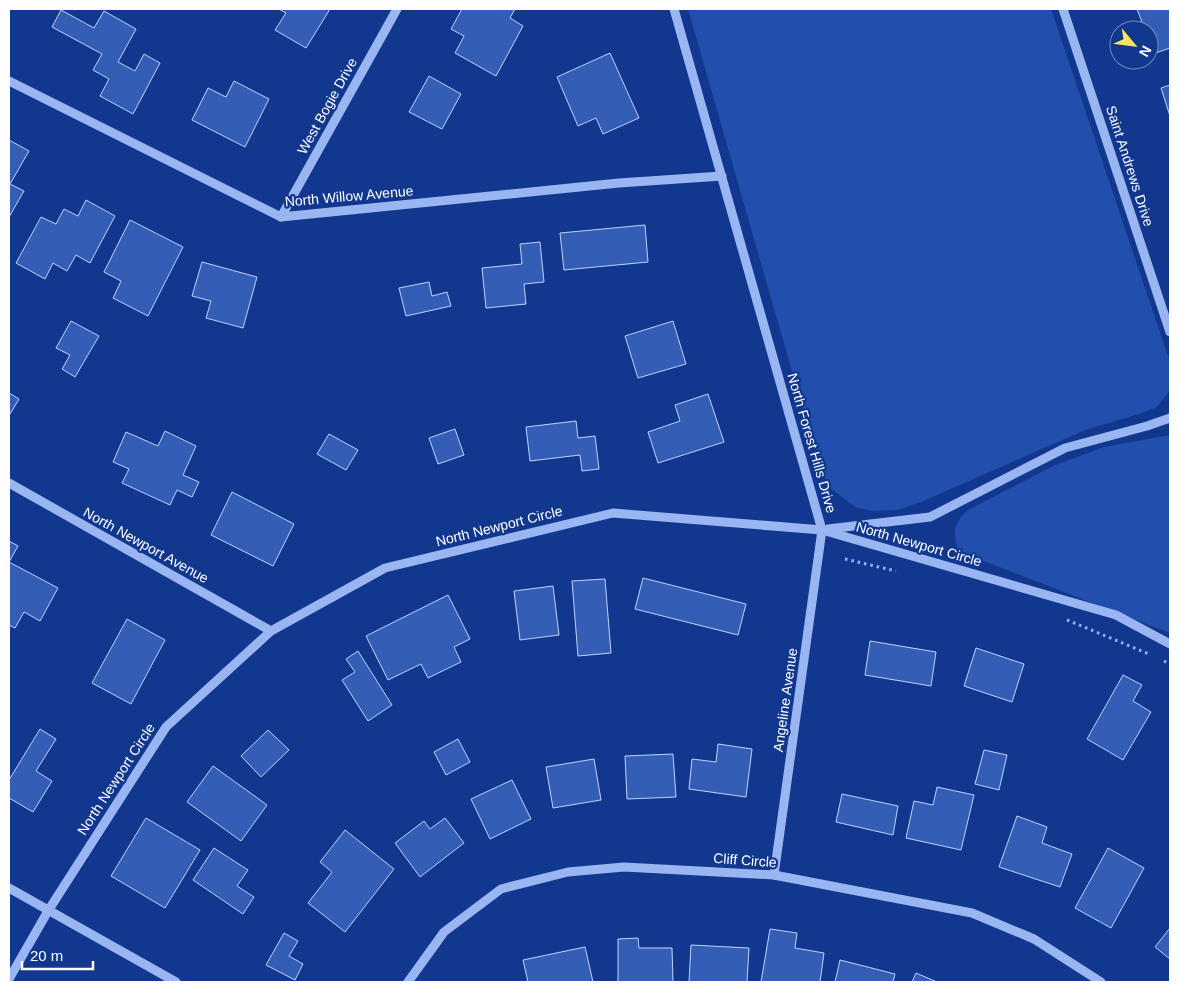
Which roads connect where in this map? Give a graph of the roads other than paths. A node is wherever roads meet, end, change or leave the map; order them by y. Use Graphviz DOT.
graph roads {
  1 [pos="397,9"];
  2 [pos="674,9"];
  3 [pos="1063,9"];
  4 [pos="9,81"];
  5 [pos="722,176"];
  6 [pos="281,217"];
  7 [pos="1170,332"];
  8 [pos="1170,418"];
  9 [pos="9,483"];
  10 [pos="822,530"];
  11 [pos="271,631"];
  12 [pos="1170,644"];
  13 [pos="774,875"];
  14 [pos="9,888"];
  15 [pos="48,910"];
  16 [pos="9,979"];
  17 [pos="176,982"];
  18 [pos="408,982"];
  19 [pos="1101,982"];
  1 -- 6 [label="street, West Bogie Drive"];
  2 -- 5 [label="street, North Forest Hills Drive"];
  3 -- 7 [label="street, Saint Andrews Drive"];
  4 -- 6 [label="street, North Willow Avenue"];
  5 -- 6 [label="street, North Willow Avenue"];
  5 -- 10 [label="street, North Forest Hills Drive"];
  8 -- 10 [label="street, North Forest Hills Drive"];
  9 -- 11 [label="street, North Newport Avenue"];
  10 -- 11 [label="street, North Newport Circle"];
  10 -- 12 [label="street, North Newport Circle"];
  10 -- 13 [label="street, Angeline Avenue"];
  11 -- 15 [label="street, North Newport Circle"];
  13 -- 18 [label="street, Cliff Circle"];
  13 -- 19 [label="street, Cliff Circle"];
  14 -- 15 [label="street"];
  15 -- 16 [label="street, North Newport Circle"];
  15 -- 17 [label="street"];
}
